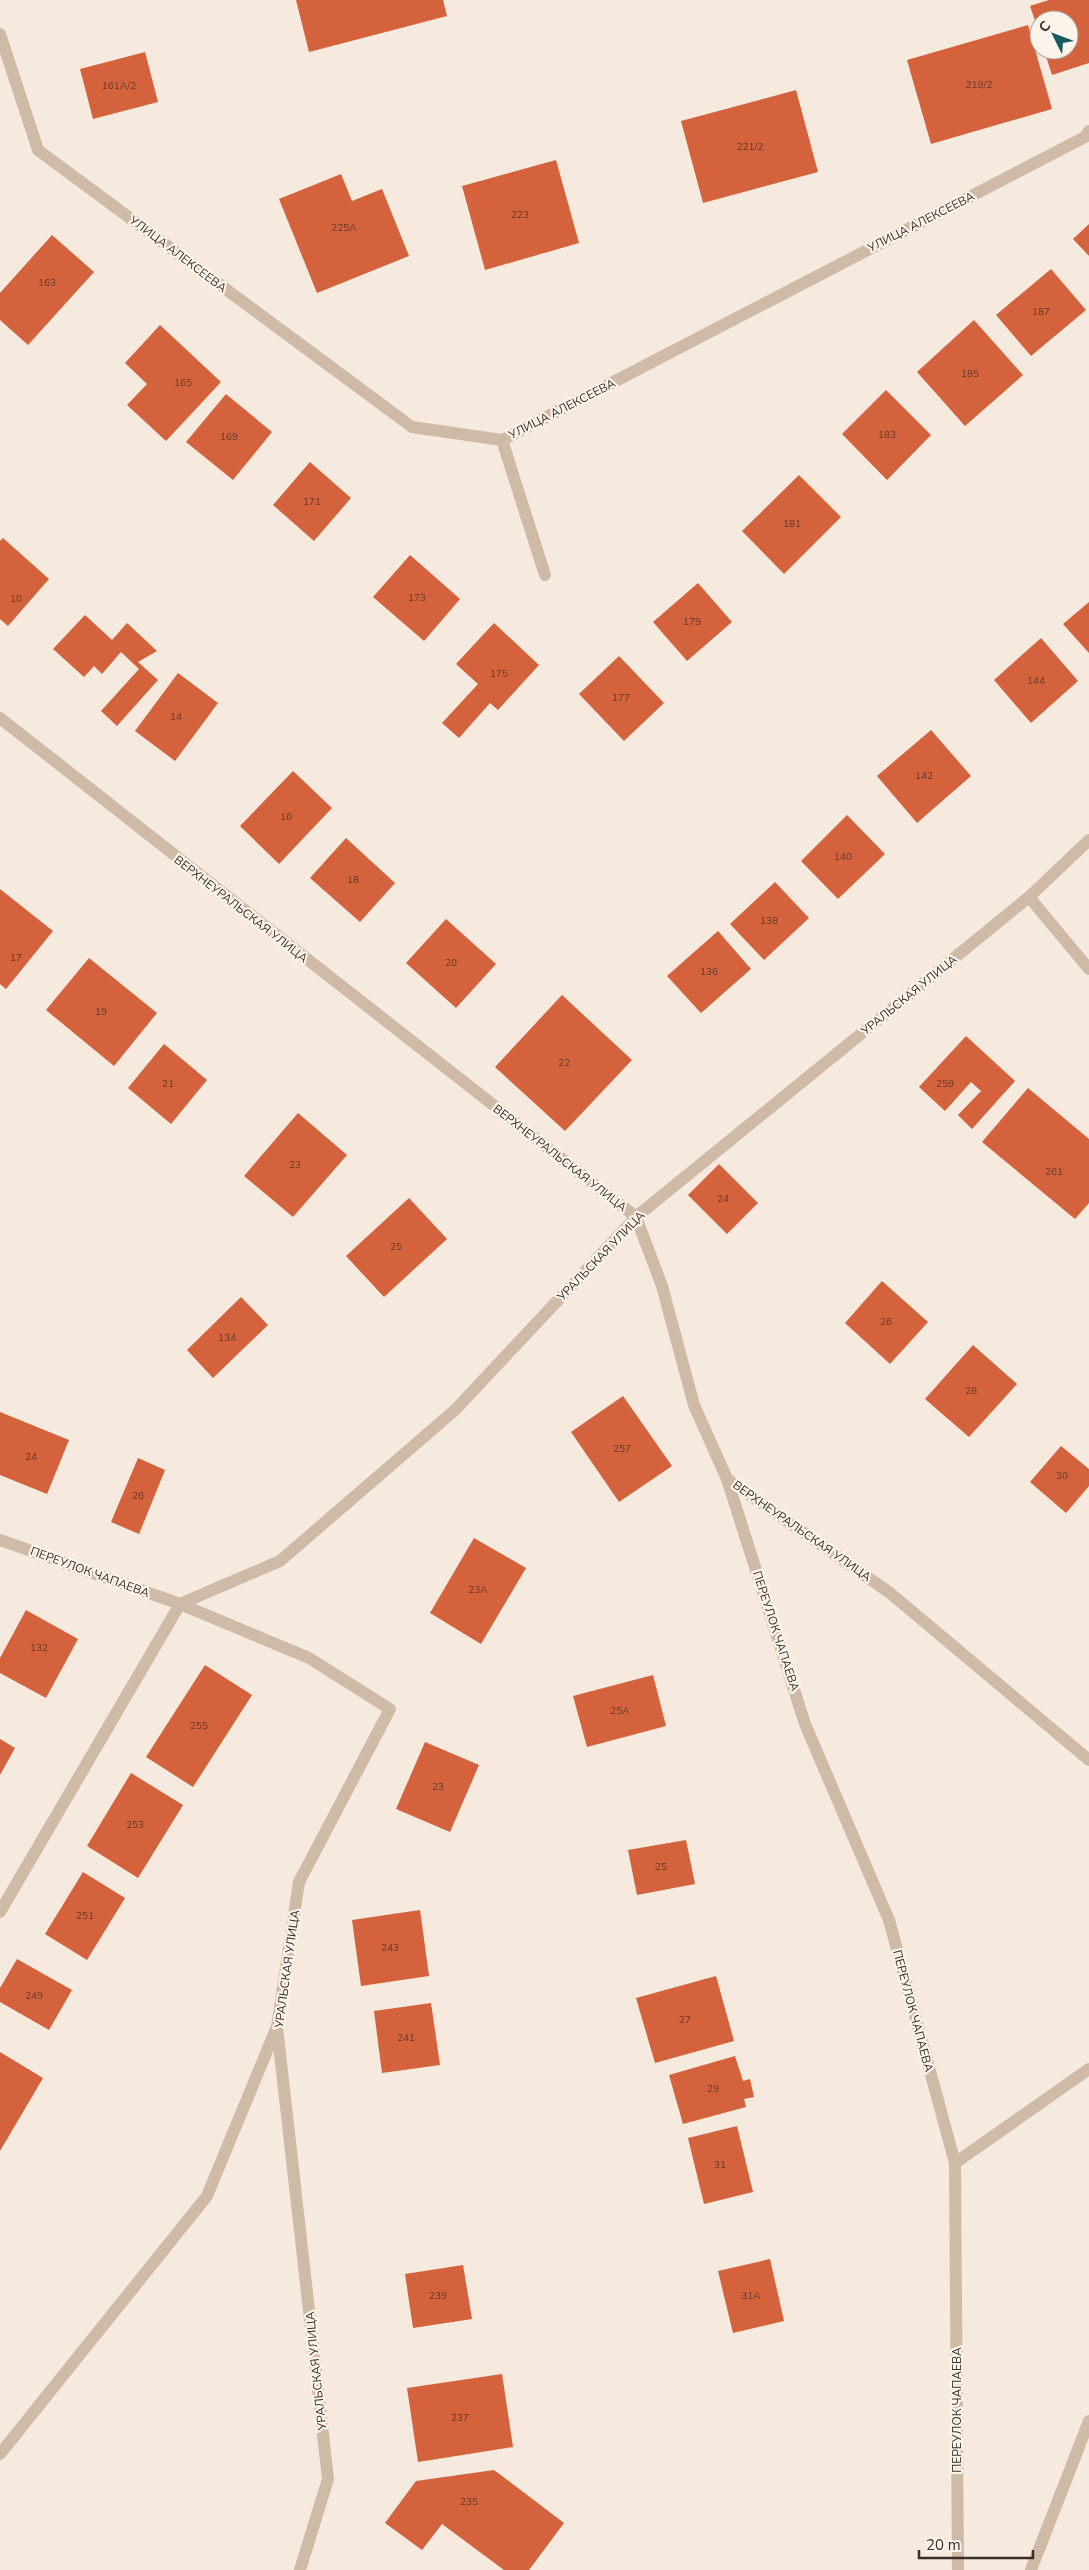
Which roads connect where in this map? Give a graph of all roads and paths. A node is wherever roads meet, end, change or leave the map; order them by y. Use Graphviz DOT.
graph roads {
  1 [pos="0,34"];
  2 [pos="1089,131"];
  3 [pos="502,440"];
  4 [pos="544,575"];
  5 [pos="0,718"];
  6 [pos="1089,840"];
  7 [pos="1029,897"];
  8 [pos="1089,969"];
  9 [pos="636,1217"];
  10 [pos="727,1479"];
  11 [pos="0,1540"];
  12 [pos="180,1604"];
  13 [pos="1089,1760"];
  14 [pos="0,1912"];
  15 [pos="277,2027"];
  16 [pos="1089,2069"];
  17 [pos="955,2163"];
  18 [pos="1089,2421"];
  19 [pos="0,2454"];
  20 [pos="300,2570"];
  21 [pos="958,2570"];
  22 [pos="1031,2570"];
  1 -- 3 [label="street, УЛИЦА АЛЕКСЕЕВА"];
  2 -- 3 [label="street, УЛИЦА АЛЕКСЕЕВА"];
  3 -- 4 [label="street"];
  5 -- 9 [label="street, ВЕРХНЕУРАЛЬСКАЯ УЛИЦА"];
  6 -- 7 [label="street, УРАЛЬСКАЯ УЛИЦА"];
  7 -- 8 [label="street"];
  7 -- 9 [label="street, УРАЛЬСКАЯ УЛИЦА"];
  9 -- 10 [label="street, ВЕРХНЕУРАЛЬСКАЯ УЛИЦА"];
  9 -- 12 [label="street, УРАЛЬСКАЯ УЛИЦА"];
  10 -- 13 [label="street, ВЕРХНЕУРАЛЬСКАЯ УЛИЦА"];
  10 -- 17 [label="street, ПЕРЕУЛОК ЧАПАЕВА"];
  11 -- 12 [label="street, ПЕРЕУЛОК ЧАПАЕВА"];
  12 -- 14 [label="street"];
  12 -- 15 [label="street, УРАЛЬСКАЯ УЛИЦА"];
  15 -- 19 [label="street"];
  15 -- 20 [label="street, УРАЛЬСКАЯ УЛИЦА"];
  16 -- 17 [label="street"];
  17 -- 21 [label="street, ПЕРЕУЛОК ЧАПАЕВА"];
  18 -- 22 [label="street"];
}
